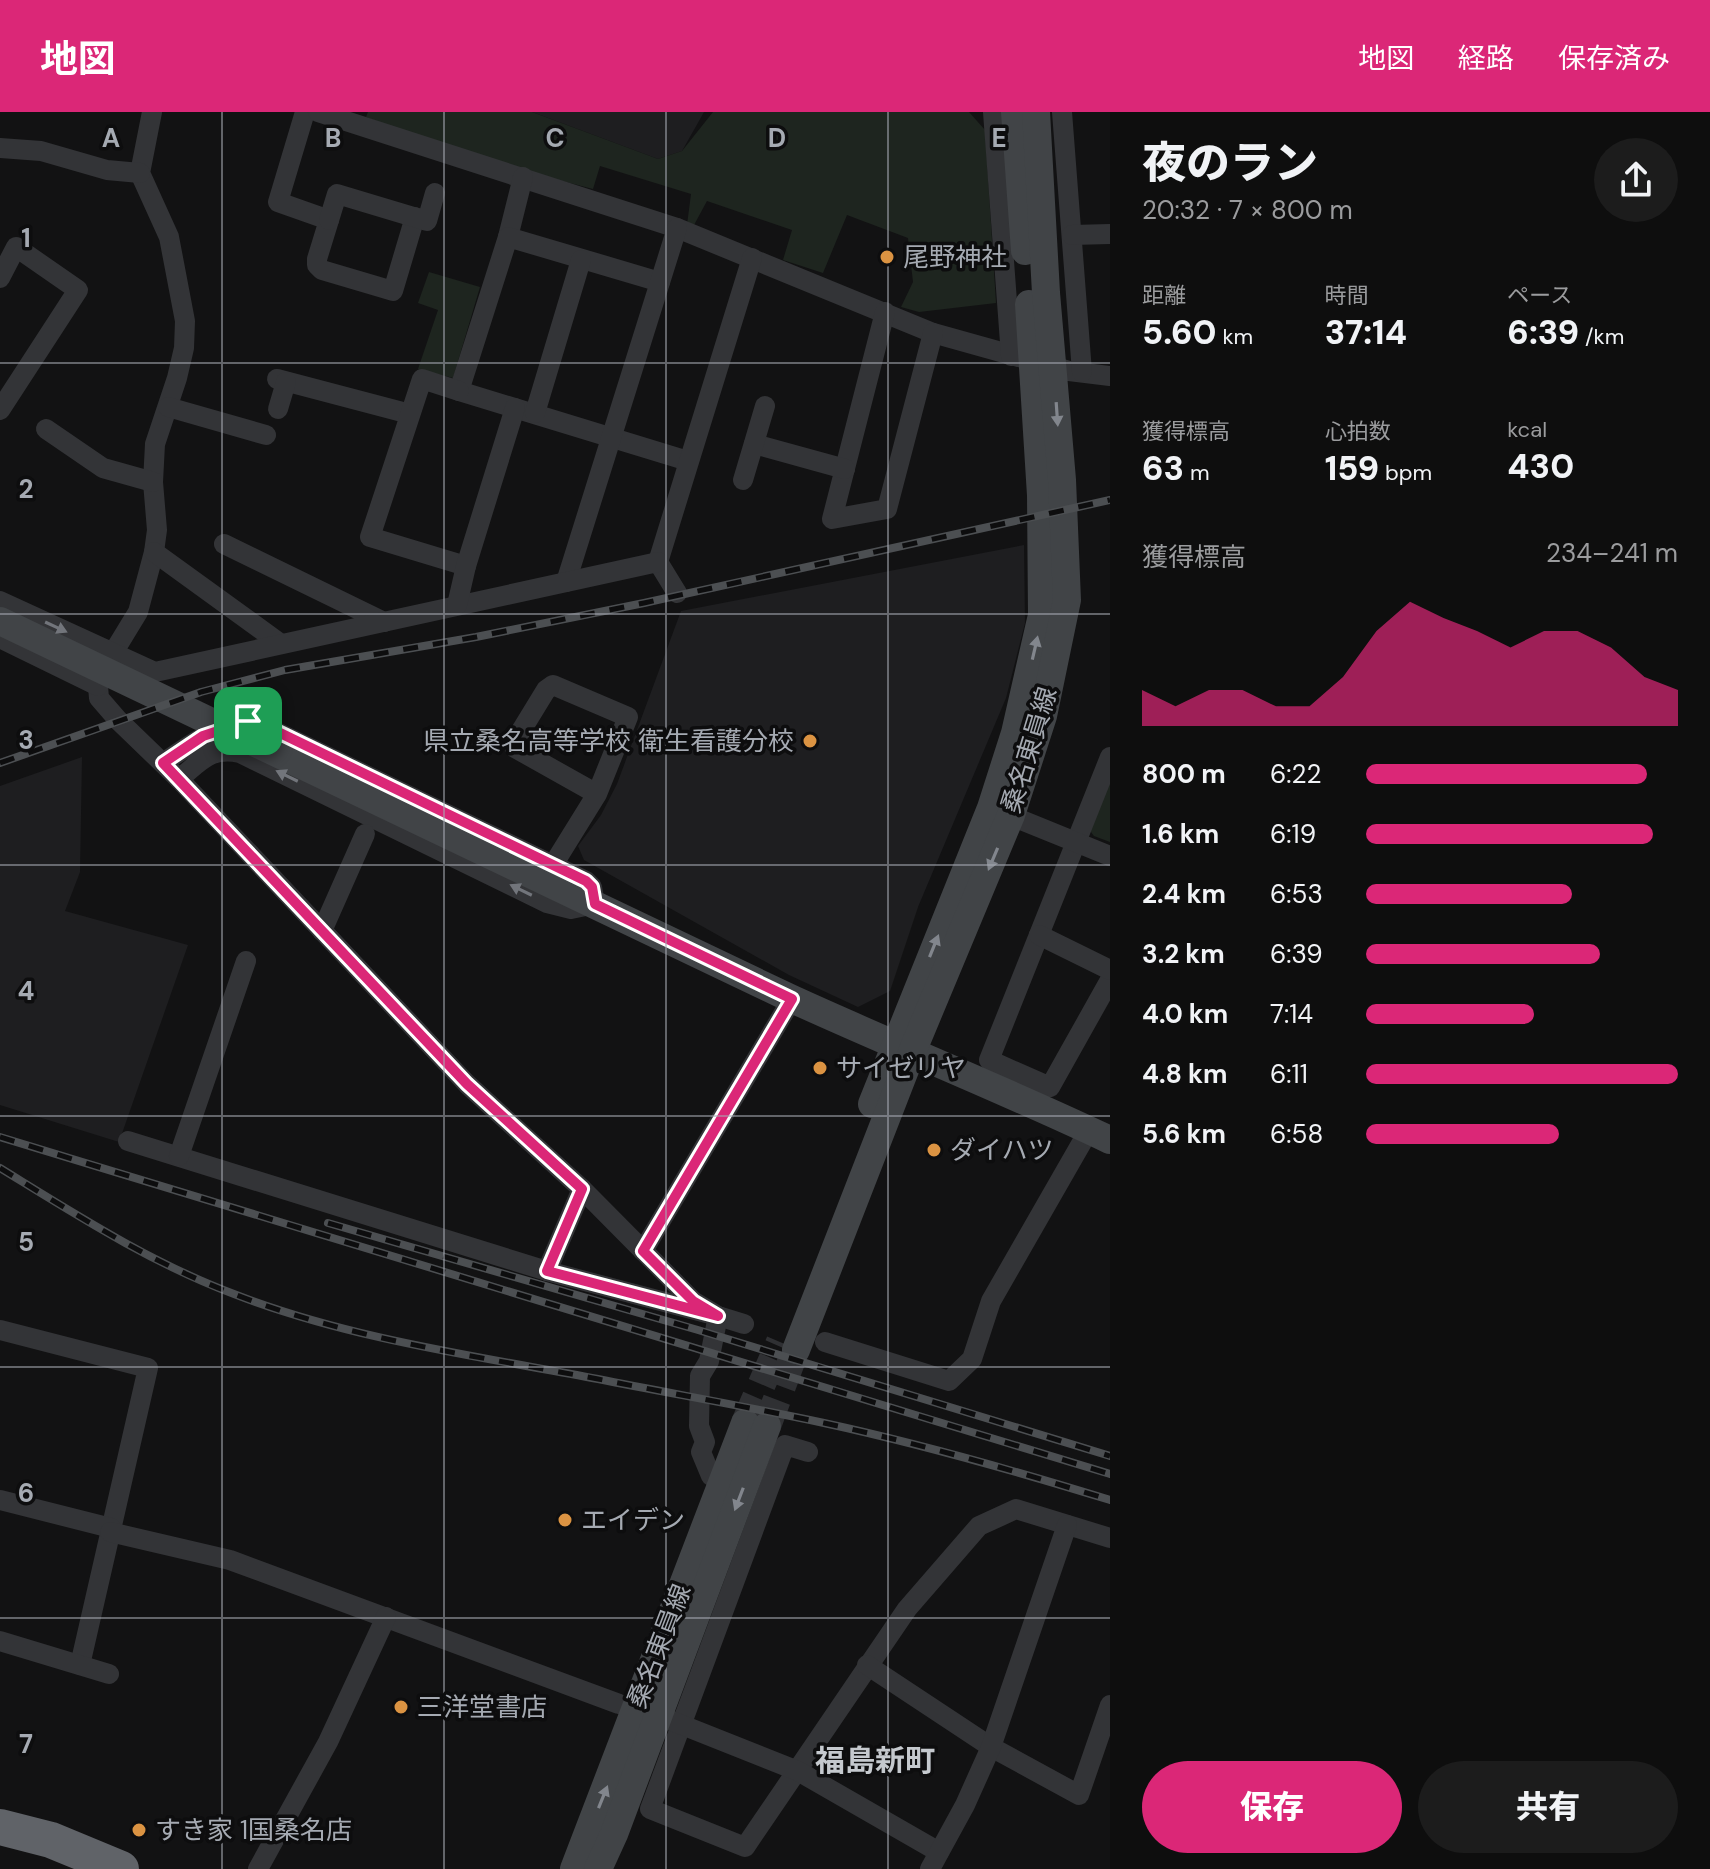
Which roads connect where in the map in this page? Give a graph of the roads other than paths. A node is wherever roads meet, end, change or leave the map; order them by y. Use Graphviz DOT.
graph roads {
  1 [pos="152,112"];
  2 [pos="305,112"];
  3 [pos="318,112"];
  4 [pos="1036,112"];
  5 [pos="1062,112"];
  6 [pos="995,115"];
  7 [pos="0,148"];
  8 [pos="140,173"];
  9 [pos="523,177"];
  10 [pos="435,193"];
  11 [pos="415,217"];
  12 [pos="329,220"];
  13 [pos="677,228"];
  14 [pos="1110,234"];
  15 [pos="1072,235"];
  16 [pos="508,237"];
  17 [pos="752,258"];
  18 [pos="581,260"];
  19 [pos="0,278"];
  20 [pos="660,282"];
  21 [pos="885,312"];
  22 [pos="933,333"];
  23 [pos="1016,357"];
  24 [pos="1075,371"];
  25 [pos="1110,376"];
  26 [pos="459,391"];
  27 [pos="765,406"];
  28 [pos="168,407"];
  29 [pos="278,409"];
  30 [pos="0,410"];
  31 [pos="525,410"];
  32 [pos="410,414"];
  33 [pos="46,429"];
  34 [pos="266,435"];
  35 [pos="611,437"];
  36 [pos="754,444"];
  37 [pos="688,461"];
  38 [pos="845,469"];
  39 [pos="743,480"];
  40 [pos="153,482"];
  41 [pos="224,544"];
  42 [pos="154,552"];
  43 [pos="658,562"];
  44 [pos="466,566"];
  45 [pos="566,582"];
  46 [pos="677,593"];
  47 [pos="0,601"];
  48 [pos="457,605"];
  49 [pos="0,621"];
  50 [pos="384,622"];
  51 [pos="0,638"];
  52 [pos="281,644"];
  53 [pos="113,653"];
  54 [pos="98,686"];
  55 [pos="1109,762"];
  56 [pos="163,763"];
  57 [pos="179,779"];
  58 [pos="597,794"];
  59 [pos="1001,812"];
  60 [pos="365,834"];
  61 [pos="1075,844"];
  62 [pos="1110,856"];
  63 [pos="553,865"];
  64 [pos="595,904"];
  65 [pos="322,931"];
  66 [pos="1039,935"];
  67 [pos="246,961"];
  68 [pos="1110,970"];
  69 [pos="1110,980"];
  70 [pos="792,999"];
  71 [pos="903,1048"];
  72 [pos="1099,1135"];
  73 [pos="128,1141"];
  74 [pos="179,1156"];
  75 [pos="582,1189"];
  76 [pos="643,1251"];
  77 [pos="547,1271"];
  78 [pos="718,1316"];
  79 [pos="744,1324"];
  80 [pos="0,1330"];
  81 [pos="825,1342"];
  82 [pos="788,1346"];
  83 [pos="756,1424"];
  84 [pos="808,1452"];
  85 [pos="711,1476"];
  86 [pos="0,1500"];
  87 [pos="1067,1525"];
  88 [pos="111,1530"];
  89 [pos="1110,1538"];
  90 [pos="386,1617"];
  91 [pos="0,1641"];
  92 [pos="80,1665"];
  93 [pos="867,1665"];
  94 [pos="109,1674"];
  95 [pos="1110,1705"];
  96 [pos="658,1717"];
  97 [pos="991,1747"];
  98 [pos="798,1771"];
  99 [pos="0,1827"];
  100 [pos="935,1861"];
  101 [pos="121,1869"];
  102 [pos="258,1869"];
  103 [pos="574,1869"];
  104 [pos="598,1869"];
  1 -- 8 [label="street"];
  2 -- 12 [label="street"];
  3 -- 9 [label="street"];
  4 -- 59 [label="main road, 桑名東員線, one-way"];
  5 -- 15 [label="street"];
  6 -- 23 [label="street"];
  59 -- 6 [label="main road, 桑名東員線, one-way"];
  7 -- 8 [label="street"];
  8 -- 28 [label="street"];
  9 -- 13 [label="street"];
  9 -- 16 [label="street"];
  10 -- 11 [label="street"];
  11 -- 12 [label="street"];
  11 -- 12 [label="street"];
  13 -- 17 [label="street"];
  13 -- 20 [label="street"];
  14 -- 15 [label="street"];
  15 -- 24 [label="street"];
  16 -- 18 [label="street"];
  16 -- 26 [label="street"];
  17 -- 21 [label="street"];
  17 -- 37 [label="street"];
  18 -- 20 [label="street"];
  18 -- 31 [label="street"];
  19 -- 30 [label="street"];
  20 -- 35 [label="street"];
  21 -- 22 [label="street"];
  21 -- 38 [label="street"];
  22 -- 23 [label="street"];
  22 -- 38 [label="street"];
  23 -- 24 [label="street"];
  24 -- 25 [label="street"];
  26 -- 31 [label="street"];
  26 -- 32 [label="street"];
  27 -- 36 [label="street"];
  28 -- 34 [label="street"];
  28 -- 40 [label="street"];
  29 -- 32 [label="street"];
  31 -- 35 [label="street"];
  31 -- 44 [label="street"];
  32 -- 44 [label="street"];
  33 -- 40 [label="street"];
  35 -- 37 [label="street"];
  35 -- 45 [label="street"];
  36 -- 38 [label="street"];
  36 -- 39 [label="street"];
  37 -- 43 [label="street"];
  40 -- 42 [label="street"];
  41 -- 50 [label="street"];
  42 -- 52 [label="street"];
  42 -- 53 [label="street"];
  43 -- 45 [label="street"];
  43 -- 46 [label="street"];
  44 -- 48 [label="street"];
  45 -- 48 [label="street"];
  47 -- 53 [label="street, one-way"];
  48 -- 50 [label="street"];
  49 -- 64 [label="main road"];
  50 -- 52 [label="street"];
  51 -- 54 [label="street"];
  52 -- 53 [label="street"];
  53 -- 54 [label="street"];
  54 -- 56 [label="street"];
  55 -- 61 [label="street"];
  56 -- 57 [label="street"];
  56 -- 63 [label="street"];
  64 -- 57 [label="street, one-way"];
  57 -- 65 [label="street"];
  58 -- 58 [label="street"];
  58 -- 63 [label="street"];
  59 -- 61 [label="street"];
  59 -- 71 [label="main road, 桑名東員線"];
  60 -- 65 [label="street"];
  61 -- 62 [label="street"];
  61 -- 66 [label="street"];
  63 -- 64 [label="street"];
  64 -- 70 [label="main road"];
  65 -- 75 [label="street"];
  66 -- 68 [label="street"];
  66 -- 69 [label="street"];
  67 -- 74 [label="street"];
  70 -- 71 [label="main road"];
  70 -- 76 [label="street"];
  71 -- 72 [label="main road"];
  71 -- 82 [label="main road, 桑名東員線"];
  72 -- 81 [label="street"];
  73 -- 74 [label="street"];
  74 -- 77 [label="street"];
  75 -- 76 [label="street"];
  75 -- 77 [label="street"];
  76 -- 78 [label="street"];
  77 -- 78 [label="street"];
  78 -- 79 [label="street"];
  78 -- 85 [label="street"];
  80 -- 88 [label="street"];
  83 -- 96 [label="main road, 桑名東員線"];
  84 -- 96 [label="street"];
  86 -- 88 [label="street"];
  87 -- 89 [label="street"];
  87 -- 93 [label="street"];
  87 -- 97 [label="street"];
  88 -- 90 [label="street"];
  88 -- 92 [label="street"];
  90 -- 96 [label="street"];
  90 -- 102 [label="street"];
  91 -- 92 [label="street"];
  92 -- 94 [label="street"];
  93 -- 97 [label="street"];
  93 -- 98 [label="street"];
  95 -- 97 [label="street"];
  96 -- 98 [label="street"];
  96 -- 98 [label="street"];
  103 -- 96 [label="main road, 桑名東員線, one-way"];
  96 -- 104 [label="main road, 桑名東員線"];
  97 -- 100 [label="street"];
  98 -- 100 [label="street"];
  99 -- 101 [label="highway"];
}
